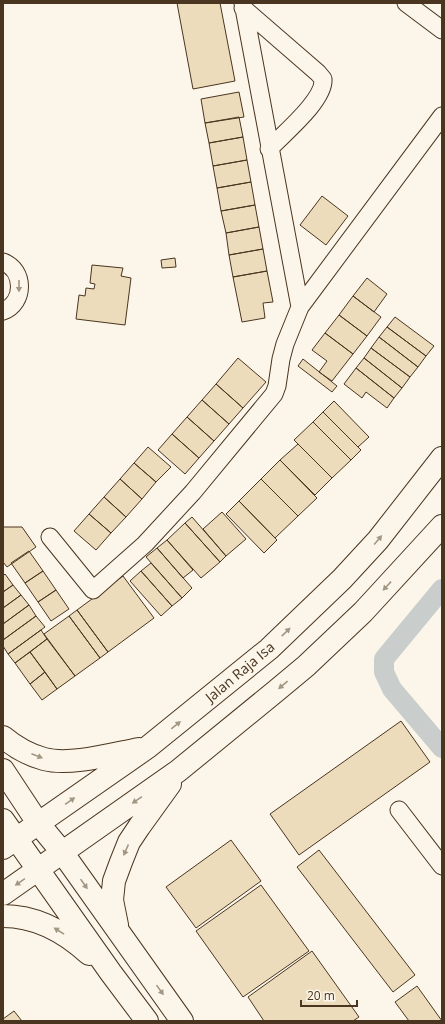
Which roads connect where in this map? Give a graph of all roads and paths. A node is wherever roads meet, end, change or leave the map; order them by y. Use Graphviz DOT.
graph roads {
  1 [pos="406,3"];
  2 [pos="243,6"];
  3 [pos="442,30"];
  4 [pos="442,116"];
  5 [pos="269,149"];
  6 [pos="3,262"];
  7 [pos="300,307"];
  8 [pos="3,311"];
  9 [pos="442,458"];
  10 [pos="442,526"];
  11 [pos="50,537"];
  12 [pos="3,737"];
  13 [pos="148,747"];
  14 [pos="3,770"];
  15 [pos="178,771"];
  16 [pos="399,810"];
  17 [pos="3,820"];
  18 [pos="38,823"];
  19 [pos="10,843"];
  20 [pos="62,852"];
  21 [pos="442,866"];
  22 [pos="38,870"];
  23 [pos="3,894"];
  24 [pos="3,916"];
  25 [pos="121,938"];
  26 [pos="111,973"];
  27 [pos="147,1021"];
  28 [pos="182,1021"];
  1 -- 3 [label="street"];
  2 -- 5 [label="street"];
  2 -- 5 [label="street"];
  4 -- 7 [label="street"];
  5 -- 7 [label="street"];
  6 -- 8 [label="street, one-way"];
  7 -- 11 [label="street"];
  13 -- 9 [label="main road, Jalan Raja Isa, one-way"];
  10 -- 15 [label="main road, one-way"];
  12 -- 13 [label="main road, one-way"];
  18 -- 13 [label="main road, Jalan Raja Isa, one-way"];
  14 -- 18 [label="main road"];
  15 -- 20 [label="main road, one-way"];
  15 -- 25 [label="main road, one-way"];
  16 -- 21 [label="street"];
  17 -- 19 [label="main road"];
  18 -- 19 [label="main road, Jalan Raja Isa"];
  18 -- 20 [label="main road"];
  19 -- 22 [label="main road"];
  20 -- 22 [label="main road"];
  20 -- 25 [label="main road, one-way"];
  22 -- 23 [label="main road, one-way"];
  22 -- 26 [label="main road"];
  26 -- 24 [label="main road, one-way"];
  25 -- 28 [label="main road, one-way"];
  26 -- 27 [label="main road"];
}
